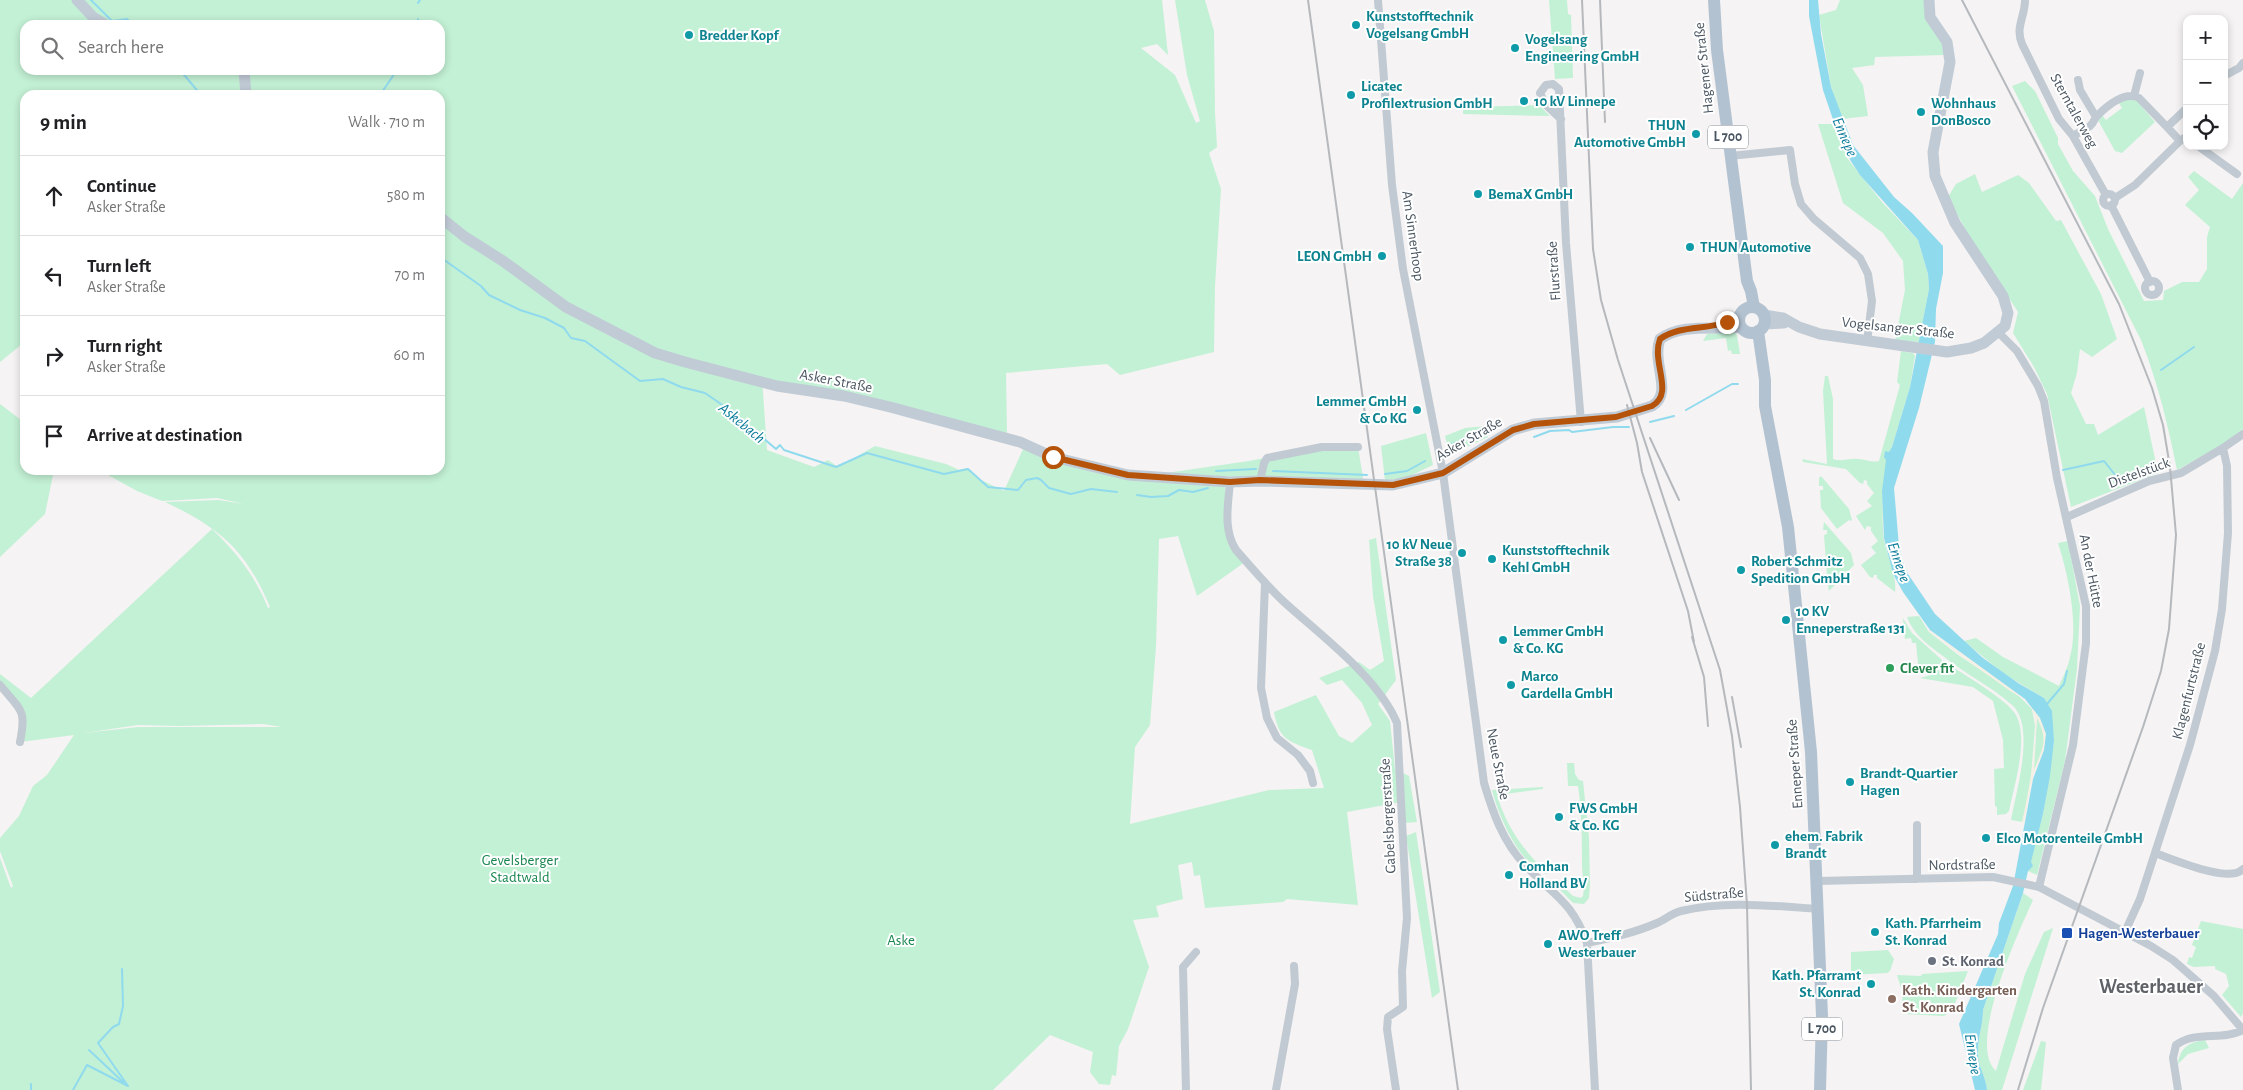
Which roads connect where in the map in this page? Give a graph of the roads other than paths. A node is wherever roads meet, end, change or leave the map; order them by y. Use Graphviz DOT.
graph roads {
  1 [pos="77,0"];
  2 [pos="1378,0"];
  3 [pos="1714,0"];
  4 [pos="1929,0"];
  5 [pos="2025,0"];
  6 [pos="98,20"];
  7 [pos="2243,64"];
  8 [pos="2140,73"];
  9 [pos="2228,74"];
  10 [pos="244,75"];
  11 [pos="2078,80"];
  12 [pos="246,90"];
  13 [pos="2134,96"];
  14 [pos="2183,112"];
  15 [pos="2180,115"];
  16 [pos="2096,117"];
  17 [pos="2183,118"];
  18 [pos="1561,119"];
  19 [pos="2167,127"];
  20 [pos="2073,136"];
  21 [pos="2183,137"];
  22 [pos="2183,140"];
  23 [pos="2204,150"];
  24 [pos="1730,156"];
  25 [pos="2237,174"];
  26 [pos="2113,202"];
  27 [pos="445,221"];
  28 [pos="2150,282"];
  29 [pos="1752,321"];
  30 [pos="1999,333"];
  31 [pos="1867,342"];
  32 [pos="1581,422"];
  33 [pos="2243,434"];
  34 [pos="1771,438"];
  35 [pos="1358,447"];
  36 [pos="2223,448"];
  37 [pos="1443,473"];
  38 [pos="1260,480"];
  39 [pos="1230,482"];
  40 [pos="2067,517"];
  41 [pos="1265,583"];
  42 [pos="0,685"];
  43 [pos="20,742"];
  44 [pos="1313,783"];
  45 [pos="1917,825"];
  46 [pos="2155,853"];
  47 [pos="2243,869"];
  48 [pos="1917,879"];
  49 [pos="1817,881"];
  50 [pos="2036,886"];
  51 [pos="1819,909"];
  52 [pos="2125,932"];
  53 [pos="1587,943"];
  54 [pos="1196,952"];
  55 [pos="1294,966"];
  56 [pos="2243,1030"];
  57 [pos="1186,1090"];
  58 [pos="1276,1090"];
  59 [pos="1396,1090"];
  60 [pos="1595,1090"];
  61 [pos="1820,1090"];
  62 [pos="2178,1090"];
  1 -- 6 [label="street"];
  2 -- 37 [label="street, Am Sinnerhoop"];
  3 -- 24 [label="main road, Hagener Straße / L 700"];
  4 -- 30 [label="street"];
  5 -- 20 [label="street, Sterntalerweg"];
  7 -- 9 [label="street"];
  8 -- 13 [label="street"];
  10 -- 12 [label="street"];
  11 -- 16 [label="street"];
  13 -- 16 [label="street"];
  13 -- 19 [label="street"];
  14 -- 15 [label="street"];
  15 -- 17 [label="street"];
  15 -- 19 [label="street"];
  16 -- 20 [label="street"];
  18 -- 32 [label="street, Flurstraße"];
  19 -- 21 [label="street"];
  20 -- 26 [label="street, Sterntalerweg"];
  22 -- 26 [label="street"];
  23 -- 25 [label="street"];
  24 -- 29 [label="main road, Hagener Straße / L 700"];
  24 -- 31 [label="street"];
  26 -- 28 [label="street"];
  27 -- 39 [label="street, Asker Straße"];
  29 -- 31 [label="street, Vogelsanger Straße"];
  29 -- 32 [label="street, Asker Straße"];
  29 -- 34 [label="main road, Hagener Straße / L 700"];
  30 -- 31 [label="street, Vogelsanger Straße"];
  30 -- 40 [label="street, An der Hütte"];
  32 -- 37 [label="street, Asker Straße"];
  33 -- 36 [label="street, Distelstück"];
  34 -- 49 [label="main road, Enneper Straße / L 700"];
  35 -- 38 [label="street"];
  36 -- 40 [label="street, Distelstück"];
  36 -- 46 [label="street, Klagenfurtstraße"];
  37 -- 38 [label="street, Asker Straße"];
  37 -- 53 [label="street, Neue Straße"];
  38 -- 39 [label="street, Asker Straße"];
  39 -- 41 [label="street, Gabelsbergerstraße"];
  40 -- 50 [label="street, An der Hütte"];
  41 -- 44 [label="street"];
  41 -- 59 [label="street, Gabelsbergerstraße"];
  42 -- 43 [label="street"];
  45 -- 48 [label="street"];
  46 -- 47 [label="street"];
  46 -- 52 [label="street, Klagenfurtstraße"];
  48 -- 49 [label="street, Nordstraße"];
  48 -- 50 [label="street, Nordstraße"];
  49 -- 51 [label="main road, Enneper Straße / L 700"];
  50 -- 52 [label="street, Nordstraße"];
  51 -- 53 [label="street, Südstraße"];
  51 -- 61 [label="main road, Enneper Straße / L 700"];
  52 -- 56 [label="street, Nordstraße"];
  53 -- 60 [label="street, Neue Straße"];
  54 -- 57 [label="street"];
  55 -- 58 [label="street"];
  56 -- 62 [label="street"];
}
